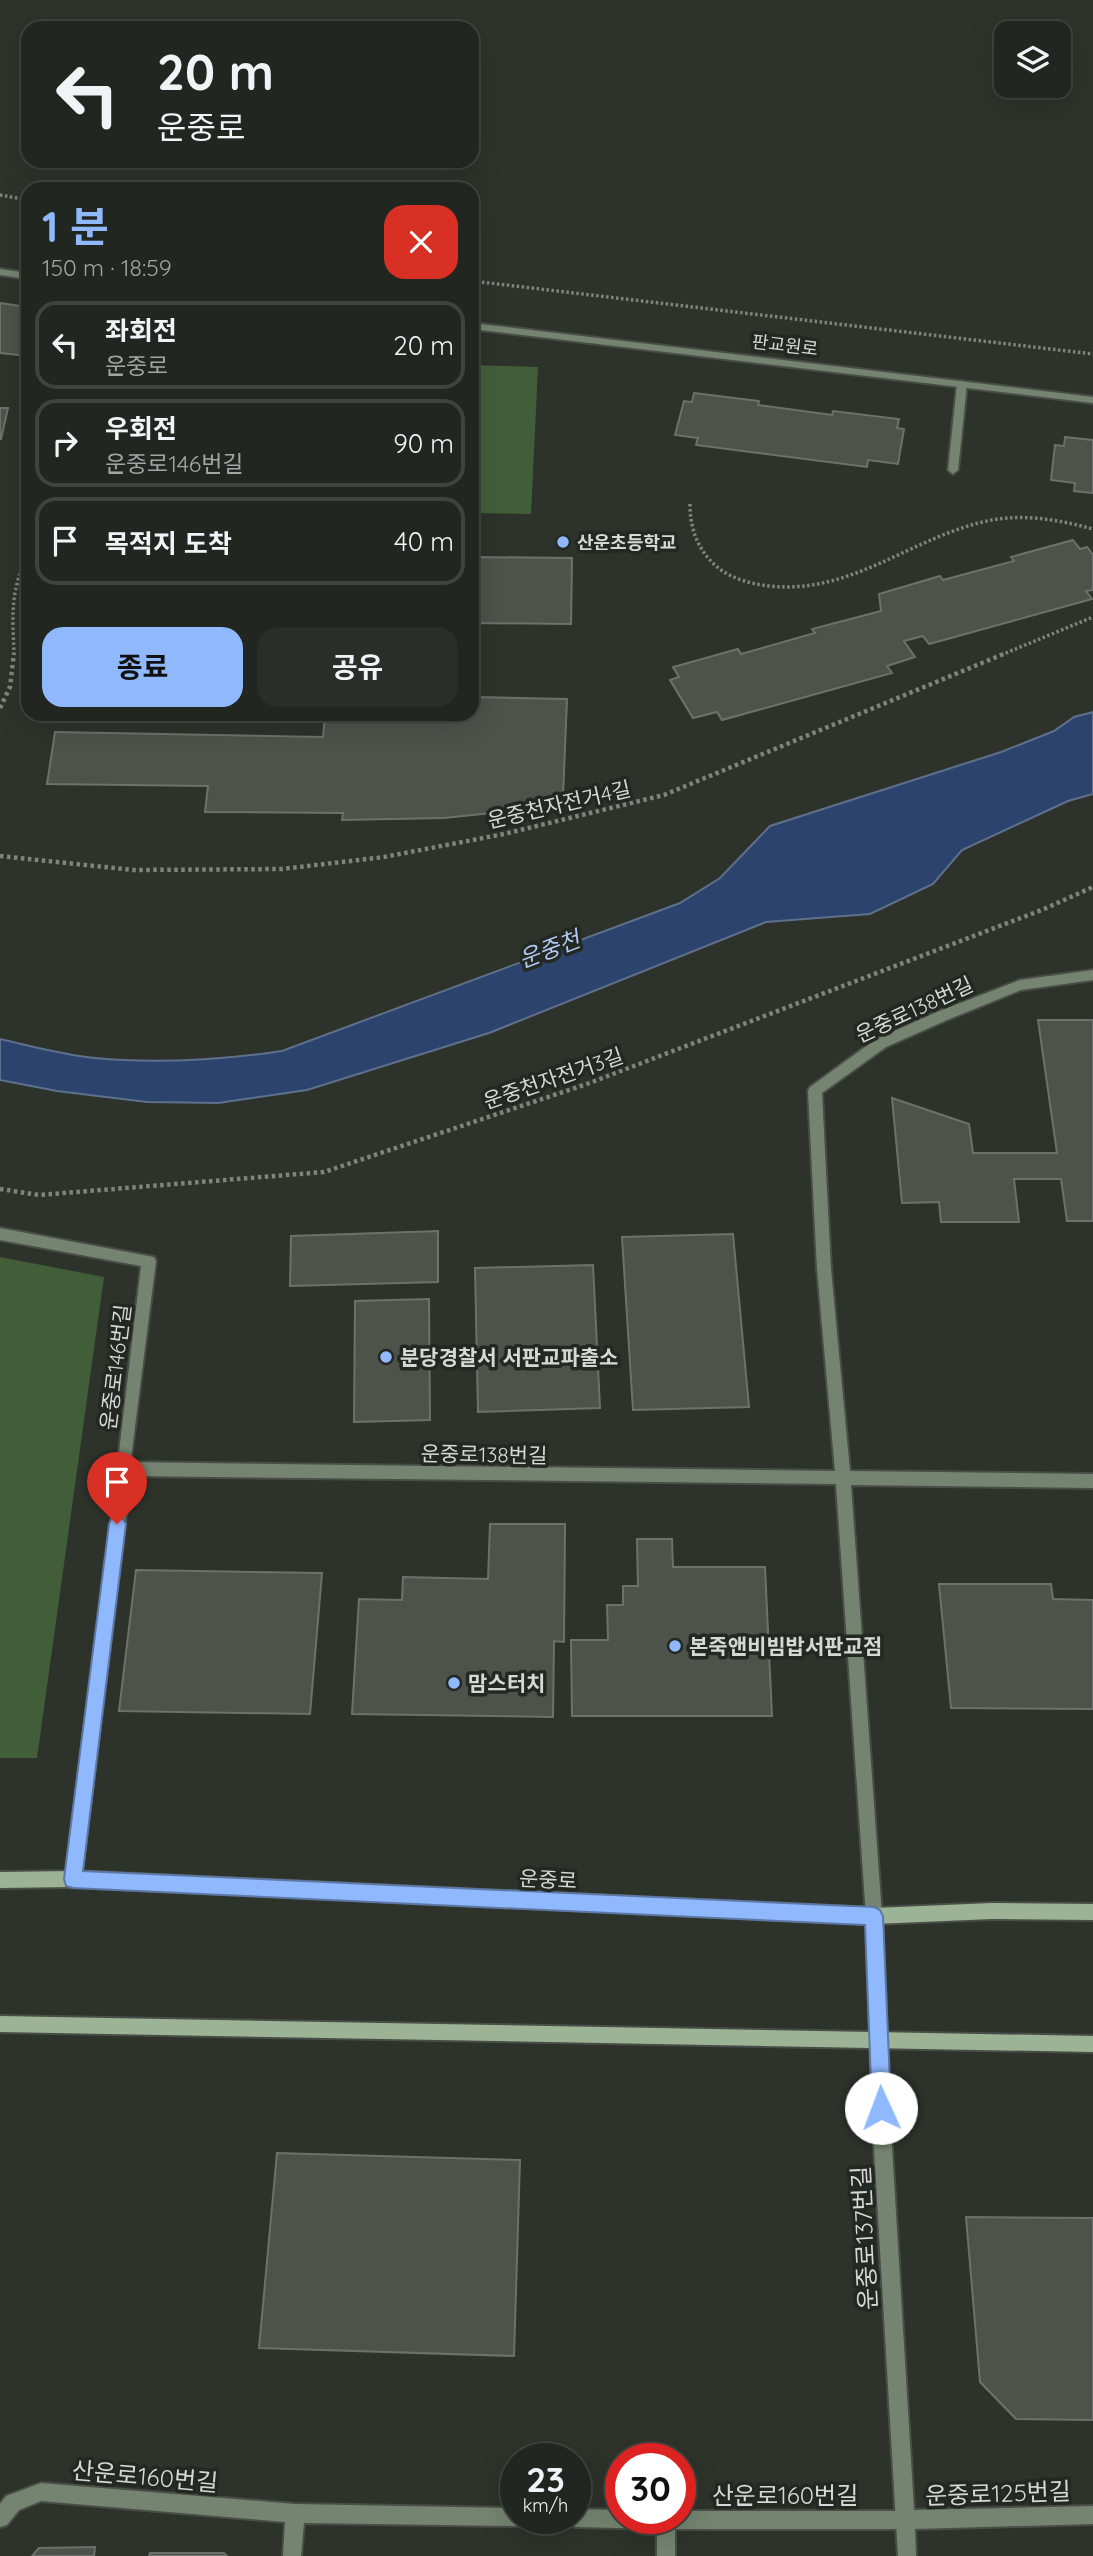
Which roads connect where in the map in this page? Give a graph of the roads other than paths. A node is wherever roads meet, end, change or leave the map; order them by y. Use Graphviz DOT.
graph roads {
  1 [pos="0,272"];
  2 [pos="21,275"];
  3 [pos="479,327"];
  4 [pos="962,384"];
  5 [pos="1093,400"];
  6 [pos="953,470"];
  7 [pos="1093,975"];
  8 [pos="0,1234"];
  9 [pos="124,1469"];
  10 [pos="843,1480"];
  11 [pos="1093,1481"];
  12 [pos="73,1879"];
  13 [pos="0,1880"];
  14 [pos="1093,1912"];
  15 [pos="874,1916"];
  16 [pos="0,2024"];
  17 [pos="879,2038"];
  18 [pos="1093,2044"];
  19 [pos="295,2513"];
  20 [pos="1093,2515"];
  21 [pos="500,2517"];
  22 [pos="0,2518"];
  23 [pos="696,2520"];
  24 [pos="904,2520"];
  25 [pos="666,2534"];
  26 [pos="292,2556"];
  27 [pos="666,2556"];
  28 [pos="907,2556"];
  1 -- 2 [label="street"];
  3 -- 4 [label="street, 판교원로"];
  4 -- 5 [label="street, 판교원로"];
  4 -- 6 [label="street"];
  7 -- 10 [label="street, 운중로138번길"];
  8 -- 9 [label="street, 운중로146번길"];
  9 -- 10 [label="street, 운중로138번길"];
  9 -- 12 [label="street, 운중로146번길"];
  10 -- 11 [label="street, 운중로138번길"];
  10 -- 15 [label="street, 운중로138번길"];
  12 -- 13 [label="main road, 운중로"];
  12 -- 15 [label="main road, 운중로"];
  14 -- 15 [label="main road, 운중로"];
  15 -- 17 [label="street, 운중로137번길"];
  16 -- 17 [label="main road"];
  17 -- 18 [label="main road"];
  17 -- 24 [label="street, 운중로137번길"];
  19 -- 21 [label="street, 산운로160번길"];
  19 -- 22 [label="street, 산운로160번길"];
  19 -- 26 [label="street"];
  20 -- 24 [label="street, 운중로125번길"];
  23 -- 24 [label="street, 산운로160번길"];
  24 -- 28 [label="street, 운중로137번길"];
  25 -- 27 [label="street"];
}
